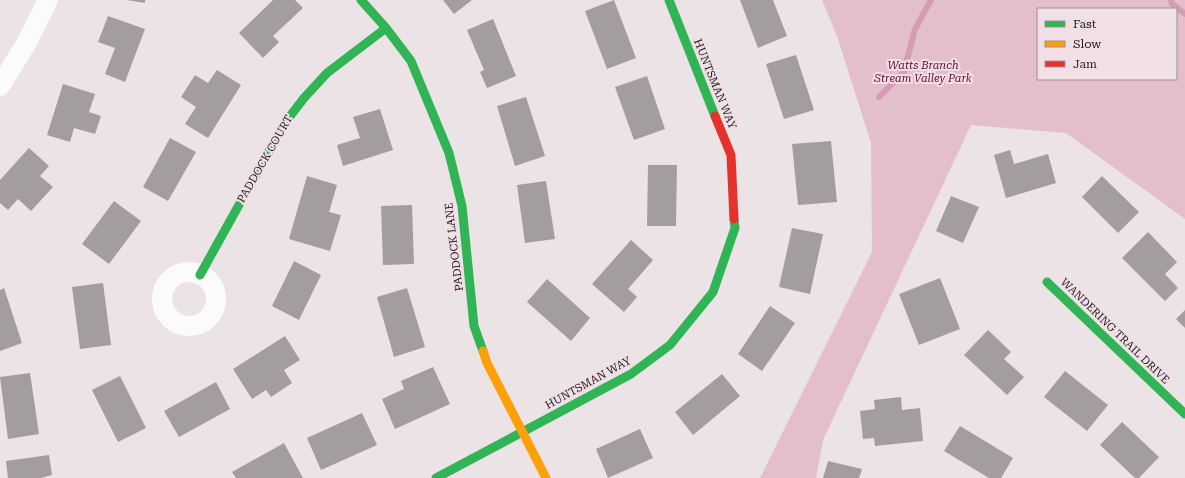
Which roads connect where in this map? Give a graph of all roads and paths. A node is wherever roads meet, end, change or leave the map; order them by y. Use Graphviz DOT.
graph roads {
  1 [pos="48,0"];
  2 [pos="361,0"];
  3 [pos="668,0"];
  4 [pos="386,28"];
  5 [pos="0,86"];
  6 [pos="200,274"];
  7 [pos="1047,282"];
  8 [pos="1185,414"];
  9 [pos="522,432"];
  10 [pos="436,478"];
  11 [pos="546,478"];
  1 -- 5 [label="street"];
  2 -- 4 [label="street, PADDOCK LANE"];
  3 -- 9 [label="street, HUNTSMAN WAY"];
  4 -- 6 [label="street, PADDOCK COURT"];
  4 -- 9 [label="street, PADDOCK LANE"];
  7 -- 8 [label="street, WANDERING TRAIL DRIVE"];
  9 -- 10 [label="street, HUNTSMAN WAY"];
  9 -- 11 [label="street, PADDOCK LANE"];
}
